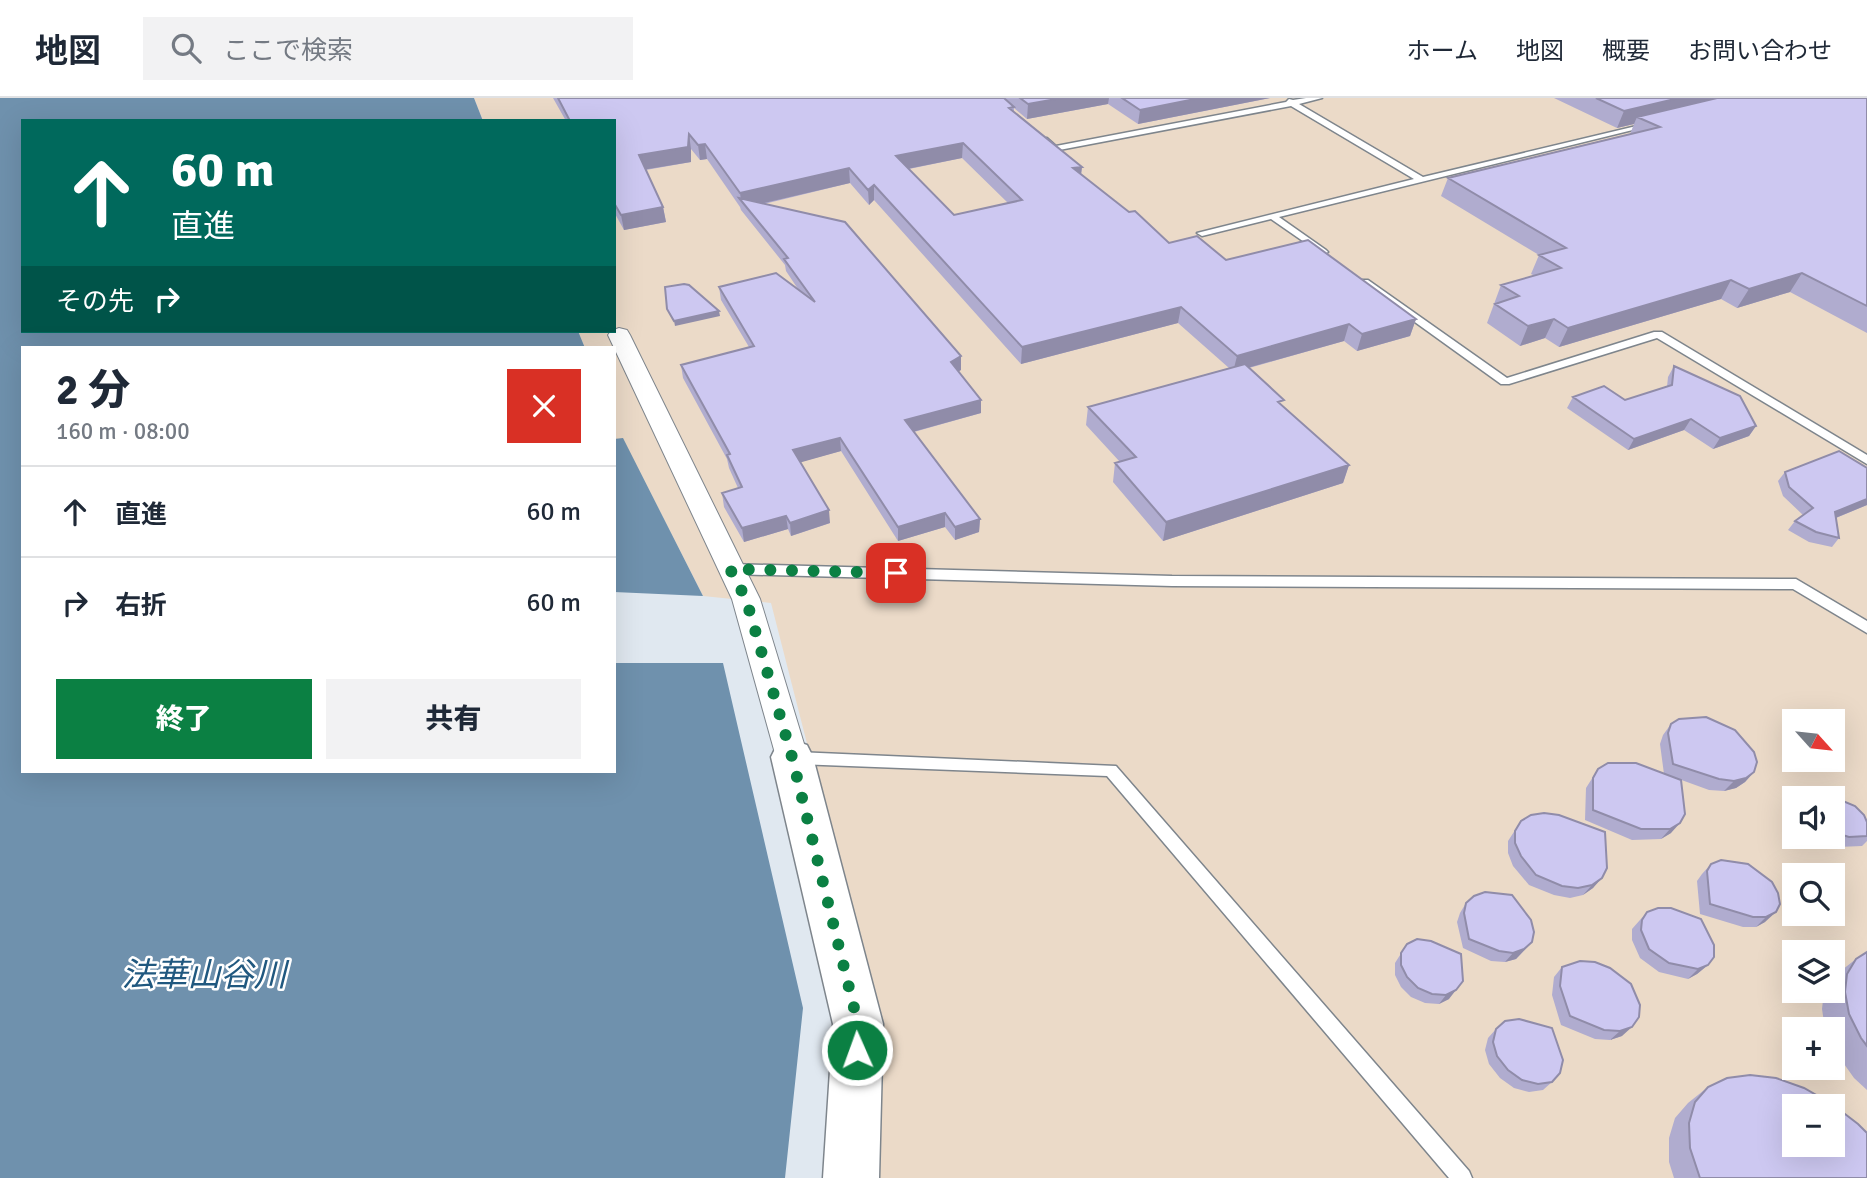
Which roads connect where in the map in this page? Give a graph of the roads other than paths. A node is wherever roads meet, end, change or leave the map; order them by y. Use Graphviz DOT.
graph roads {
  1 [pos="1318,98"];
  2 [pos="1289,100"];
  3 [pos="1657,123"];
  4 [pos="1034,132"];
  5 [pos="1420,179"];
  6 [pos="1272,216"];
  7 [pos="1202,233"];
  8 [pos="1327,256"];
  9 [pos="1350,271"];
  10 [pos="619,335"];
  11 [pos="1867,460"];
  12 [pos="730,569"];
  13 [pos="1867,628"];
  14 [pos="792,757"];
  15 [pos="851,1178"];
  16 [pos="1462,1178"];
  1 -- 2 [label="lane"];
  2 -- 4 [label="lane"];
  2 -- 5 [label="lane"];
  3 -- 5 [label="lane"];
  5 -- 6 [label="lane"];
  6 -- 7 [label="lane"];
  6 -- 8 [label="lane"];
  9 -- 11 [label="lane"];
  10 -- 12 [label="street"];
  12 -- 13 [label="lane"];
  12 -- 14 [label="street"];
  14 -- 15 [label="main road"];
  14 -- 16 [label="lane"];
}
